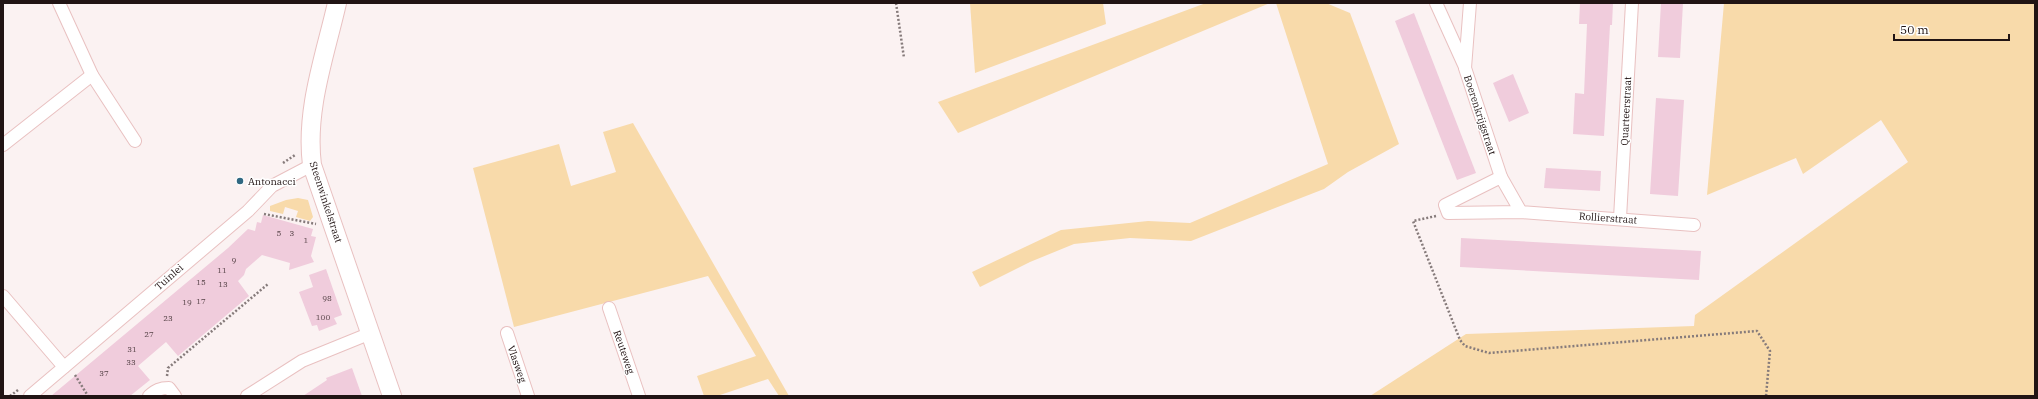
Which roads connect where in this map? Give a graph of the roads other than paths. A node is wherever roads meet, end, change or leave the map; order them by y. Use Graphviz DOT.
graph roads {
  1 [pos="59,3"];
  2 [pos="338,3"];
  3 [pos="1436,3"];
  4 [pos="1470,3"];
  5 [pos="1632,3"];
  6 [pos="1465,68"];
  7 [pos="92,75"];
  8 [pos="135,141"];
  9 [pos="3,145"];
  10 [pos="312,165"];
  11 [pos="1501,177"];
  12 [pos="1521,212"];
  13 [pos="1620,218"];
  14 [pos="1694,225"];
  15 [pos="3,296"];
  16 [pos="609,308"];
  17 [pos="371,333"];
  18 [pos="507,333"];
  19 [pos="66,365"];
  20 [pos="30,396"];
  21 [pos="149,396"];
  22 [pos="175,396"];
  23 [pos="247,396"];
  24 [pos="392,396"];
  25 [pos="528,396"];
  26 [pos="639,396"];
  1 -- 7 [label="street"];
  2 -- 10 [label="street, Steenwinkelstraat"];
  3 -- 6 [label="street"];
  4 -- 6 [label="street, Boerenkrijgstraat"];
  5 -- 13 [label="street, Quarteerstraat"];
  6 -- 11 [label="street, Boerenkrijgstraat"];
  7 -- 8 [label="street"];
  7 -- 9 [label="street"];
  10 -- 17 [label="street, Steenwinkelstraat"];
  10 -- 19 [label="street, Tuinlei"];
  11 -- 12 [label="street, Boerenkrijgstraat"];
  11 -- 12 [label="street, Rollierstraat"];
  12 -- 13 [label="street, Rollierstraat"];
  13 -- 14 [label="street, Rollierstraat"];
  15 -- 19 [label="street"];
  16 -- 26 [label="street, Reuteweg"];
  17 -- 23 [label="street"];
  17 -- 24 [label="street, Steenwinkelstraat"];
  18 -- 25 [label="street, Vlasweg"];
  19 -- 20 [label="street, Tuinlei"];
  21 -- 22 [label="street"];
}
